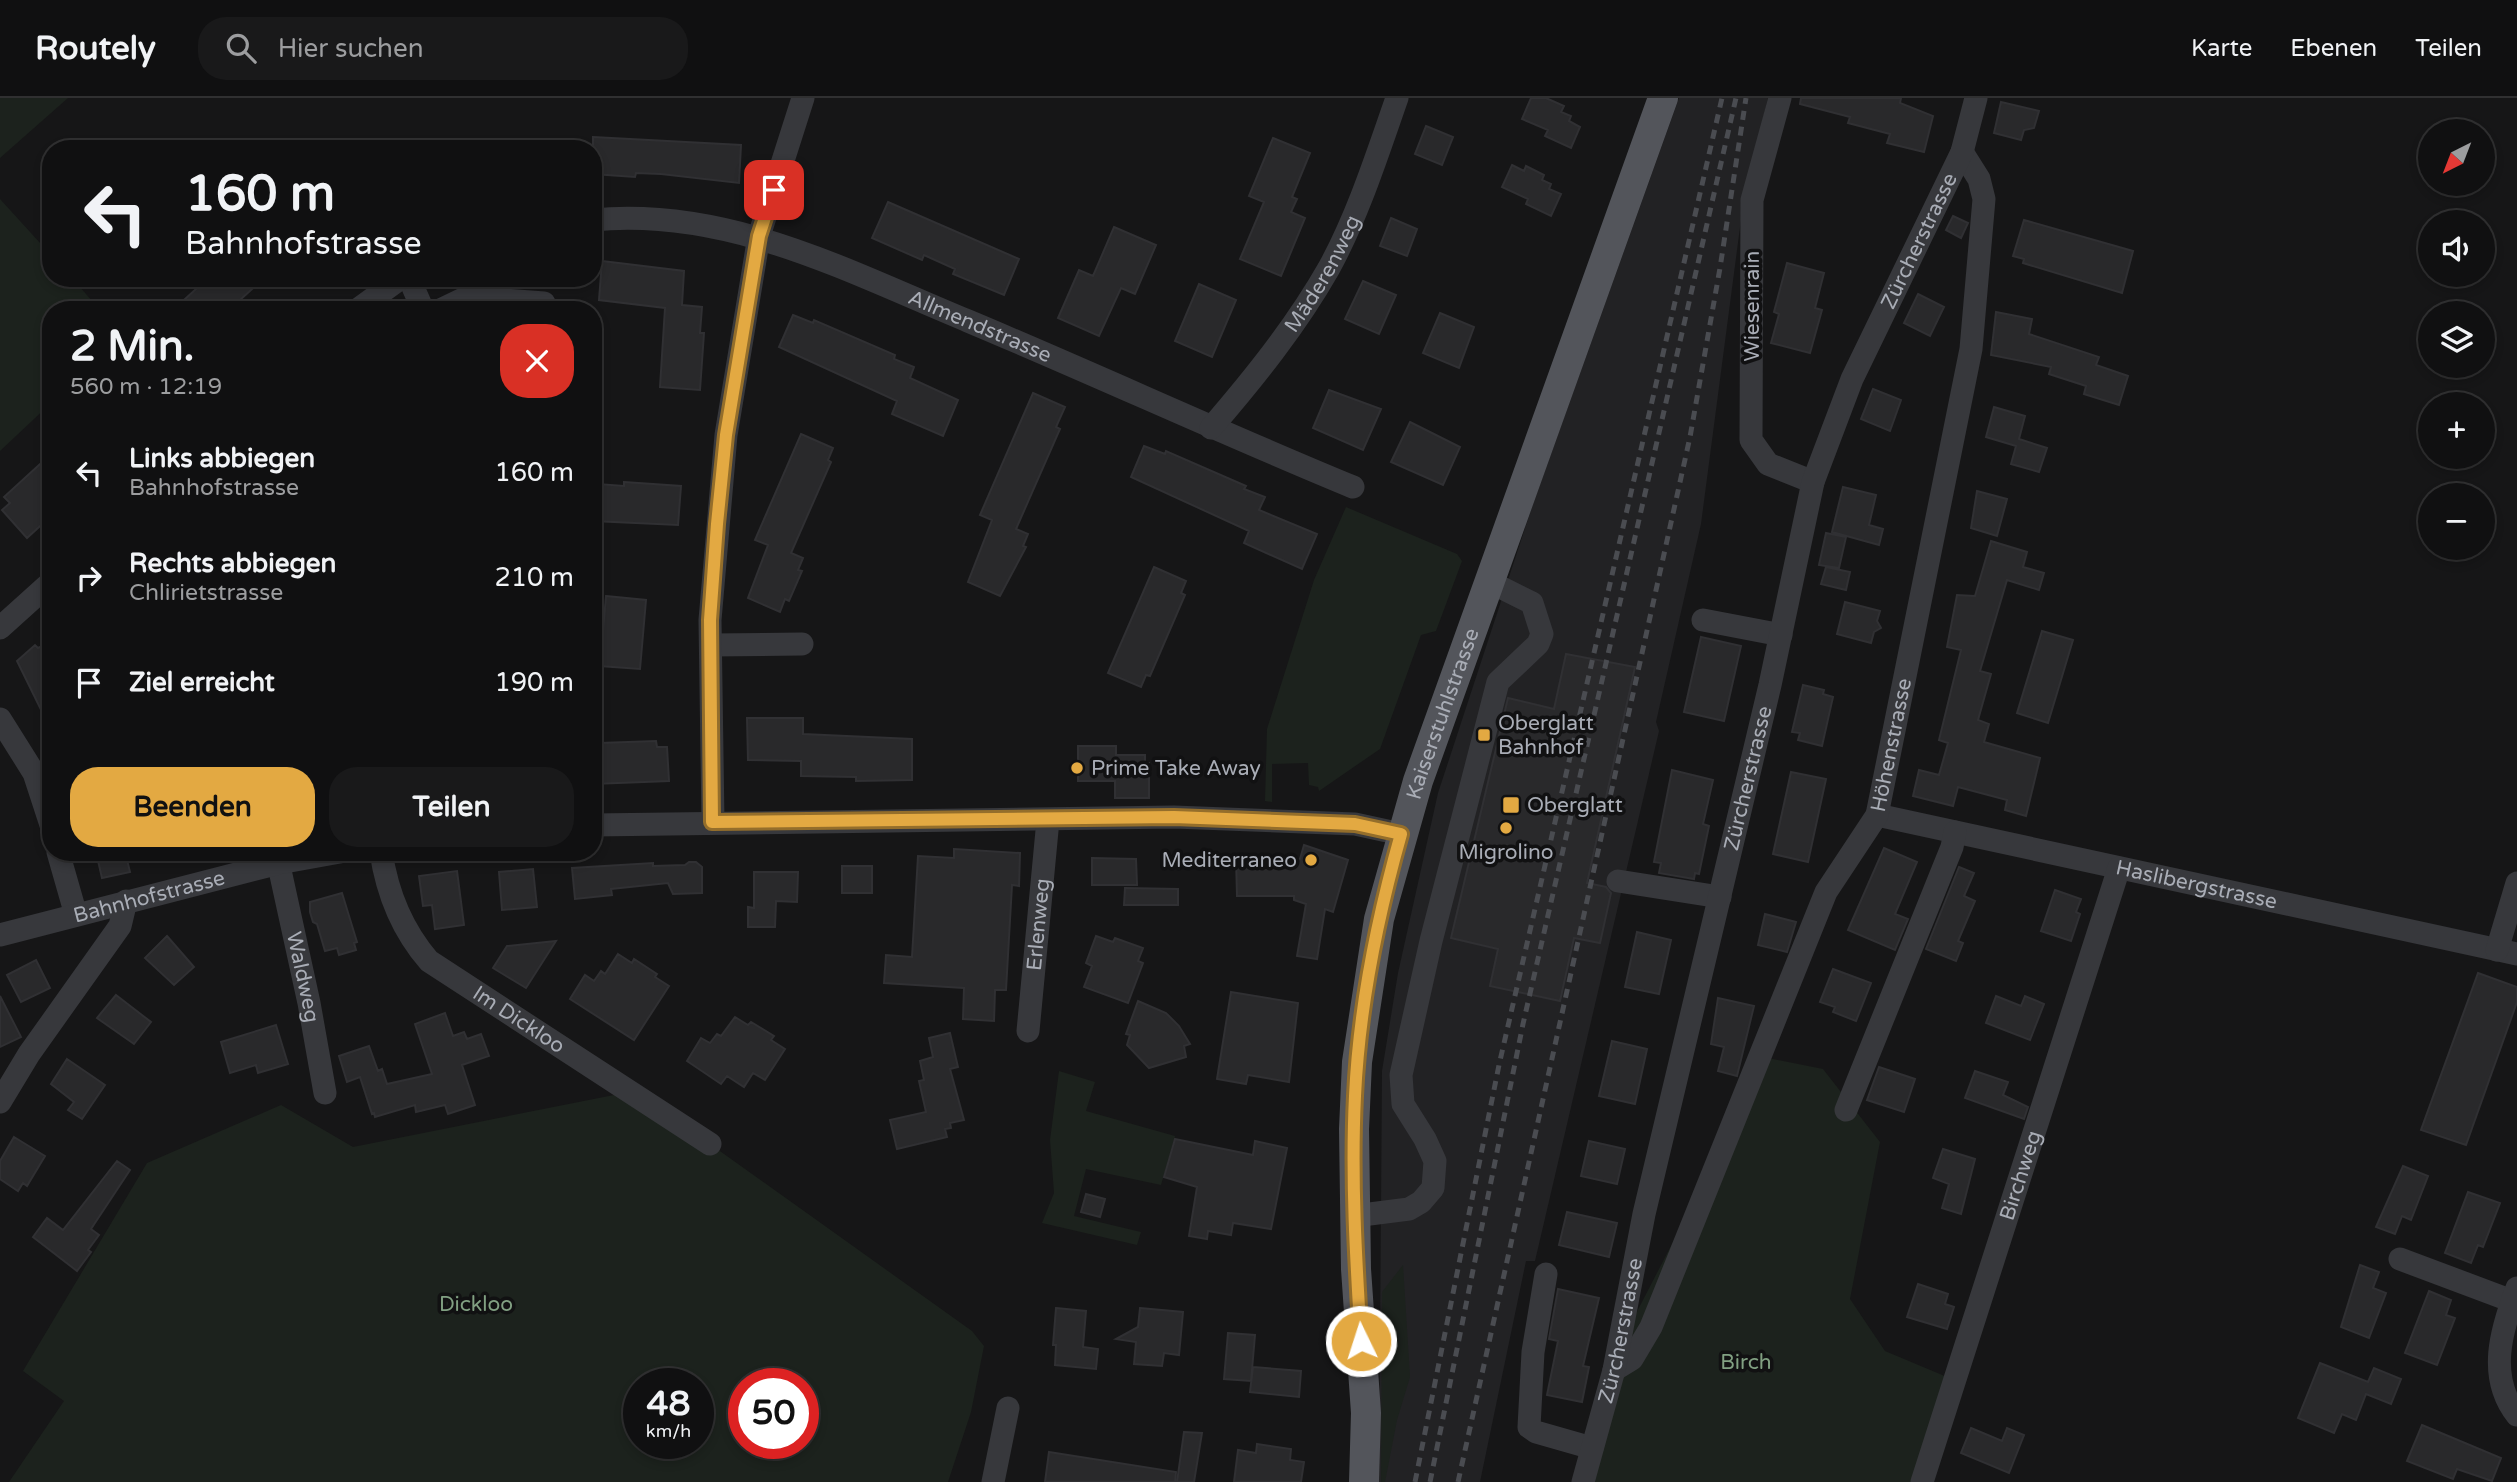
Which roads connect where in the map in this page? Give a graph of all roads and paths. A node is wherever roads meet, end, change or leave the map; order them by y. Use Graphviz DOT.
graph roads {
  1 [pos="803,98"];
  2 [pos="1398,98"];
  3 [pos="1663,98"];
  4 [pos="1780,98"];
  5 [pos="1976,98"];
  6 [pos="1962,152"];
  7 [pos="602,219"];
  8 [pos="759,236"];
  9 [pos="389,287"];
  10 [pos="369,301"];
  11 [pos="459,301"];
  12 [pos="518,301"];
  13 [pos="1211,428"];
  14 [pos="1813,482"];
  15 [pos="1353,487"];
  16 [pos="1488,581"];
  17 [pos="42,590"];
  18 [pos="1703,620"];
  19 [pos="0,628"];
  20 [pos="1781,635"];
  21 [pos="802,644"];
  22 [pos="711,645"];
  23 [pos="0,719"];
  24 [pos="42,797"];
  25 [pos="1877,815"];
  26 [pos="1048,820"];
  27 [pos="712,822"];
  28 [pos="602,825"];
  29 [pos="1955,832"];
  30 [pos="1401,834"];
  31 [pos="61,861"];
  32 [pos="266,861"];
  33 [pos="278,861"];
  34 [pos="384,861"];
  35 [pos="2119,868"];
  36 [pos="1618,881"];
  37 [pos="2517,883"];
  38 [pos="1720,897"];
  39 [pos="126,901"];
  40 [pos="76,915"];
  41 [pos="0,935"];
  42 [pos="2507,952"];
  43 [pos="1028,1031"];
  44 [pos="325,1093"];
  45 [pos="0,1102"];
  46 [pos="1846,1110"];
  47 [pos="710,1144"];
  48 [pos="1354,1216"];
  49 [pos="2400,1259"];
  50 [pos="1546,1274"];
  51 [pos="2514,1295"];
  52 [pos="1614,1370"];
  53 [pos="1008,1408"];
  54 [pos="2517,1415"];
  55 [pos="1592,1448"];
  56 [pos="993,1482"];
  57 [pos="1364,1482"];
  58 [pos="1583,1482"];
  59 [pos="1922,1482"];
  1 -- 8 [label="street"];
  2 -- 13 [label="street, Mäderenweg"];
  3 -- 16 [label="main road, Kaiserstuhlstrasse"];
  4 -- 14 [label="street, Wiesenrain"];
  5 -- 6 [label="street, Zürcherstrasse"];
  6 -- 14 [label="street, Zürcherstrasse"];
  6 -- 25 [label="street, Höhenstrasse"];
  7 -- 8 [label="street, Allmendstrasse"];
  8 -- 13 [label="street, Allmendstrasse"];
  8 -- 22 [label="street"];
  9 -- 10 [label="street"];
  11 -- 12 [label="street"];
  13 -- 15 [label="street, Allmendstrasse"];
  14 -- 20 [label="street, Zürcherstrasse"];
  16 -- 30 [label="main road, Kaiserstuhlstrasse"];
  16 -- 48 [label="street"];
  17 -- 19 [label="street"];
  18 -- 20 [label="street"];
  20 -- 38 [label="street, Zürcherstrasse"];
  21 -- 22 [label="street"];
  22 -- 27 [label="street"];
  23 -- 24 [label="street"];
  25 -- 29 [label="street, Haslibergstrasse"];
  25 -- 52 [label="street, Höhenstrasse"];
  26 -- 27 [label="street"];
  26 -- 30 [label="street"];
  26 -- 43 [label="street, Erlenweg"];
  27 -- 28 [label="street"];
  29 -- 35 [label="street, Haslibergstrasse"];
  29 -- 46 [label="street"];
  30 -- 48 [label="main road, Kaiserstuhlstrasse"];
  31 -- 40 [label="street"];
  32 -- 39 [label="street, Bahnhofstrasse"];
  33 -- 44 [label="street, Waldweg"];
  34 -- 47 [label="street, Im Dickloo"];
  35 -- 42 [label="street, Haslibergstrasse"];
  35 -- 59 [label="street, Birchweg"];
  36 -- 38 [label="street"];
  37 -- 42 [label="street"];
  38 -- 52 [label="street, Zürcherstrasse"];
  39 -- 40 [label="street, Bahnhofstrasse"];
  39 -- 45 [label="street"];
  40 -- 41 [label="street, Bahnhofstrasse"];
  48 -- 57 [label="main road, Kaiserstuhlstrasse"];
  49 -- 51 [label="street"];
  50 -- 55 [label="street"];
  51 -- 54 [label="street"];
  52 -- 55 [label="street, Zürcherstrasse"];
  53 -- 56 [label="street"];
  55 -- 58 [label="street, Zürcherstrasse"];
}
